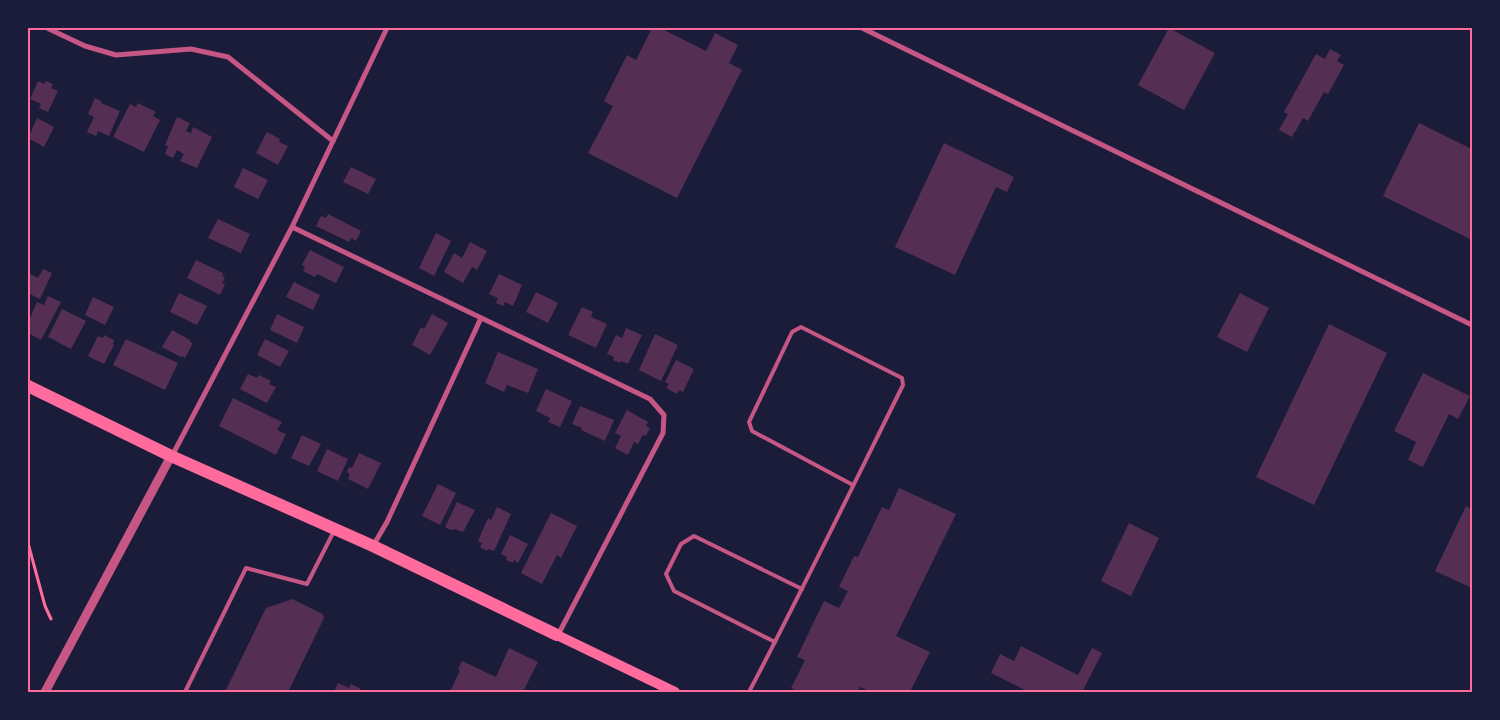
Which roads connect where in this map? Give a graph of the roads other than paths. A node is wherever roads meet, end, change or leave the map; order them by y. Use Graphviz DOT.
graph roads {
  1 [pos="47,28"];
  2 [pos="387,28"];
  3 [pos="862,28"];
  4 [pos="333,142"];
  5 [pos="292,227"];
  6 [pos="481,318"];
  7 [pos="1472,325"];
  8 [pos="28,386"];
  9 [pos="171,456"];
  10 [pos="854,485"];
  11 [pos="335,529"];
  12 [pos="373,546"];
  13 [pos="802,589"];
  14 [pos="557,635"];
  15 [pos="775,642"];
  16 [pos="45,692"];
  17 [pos="185,692"];
  18 [pos="675,692"];
  19 [pos="749,692"];
  1 -- 4 [label="street"];
  2 -- 4 [label="street"];
  3 -- 7 [label="street"];
  4 -- 5 [label="street"];
  5 -- 6 [label="street"];
  5 -- 9 [label="street"];
  6 -- 12 [label="street"];
  6 -- 14 [label="street"];
  8 -- 9 [label="main road"];
  9 -- 11 [label="main road"];
  9 -- 16 [label="street"];
  10 -- 10 [label="lane"];
  10 -- 13 [label="lane"];
  11 -- 12 [label="main road"];
  11 -- 17 [label="lane"];
  12 -- 14 [label="main road"];
  13 -- 15 [label="lane"];
  13 -- 15 [label="lane"];
  14 -- 18 [label="main road"];
  15 -- 19 [label="lane"];
}
